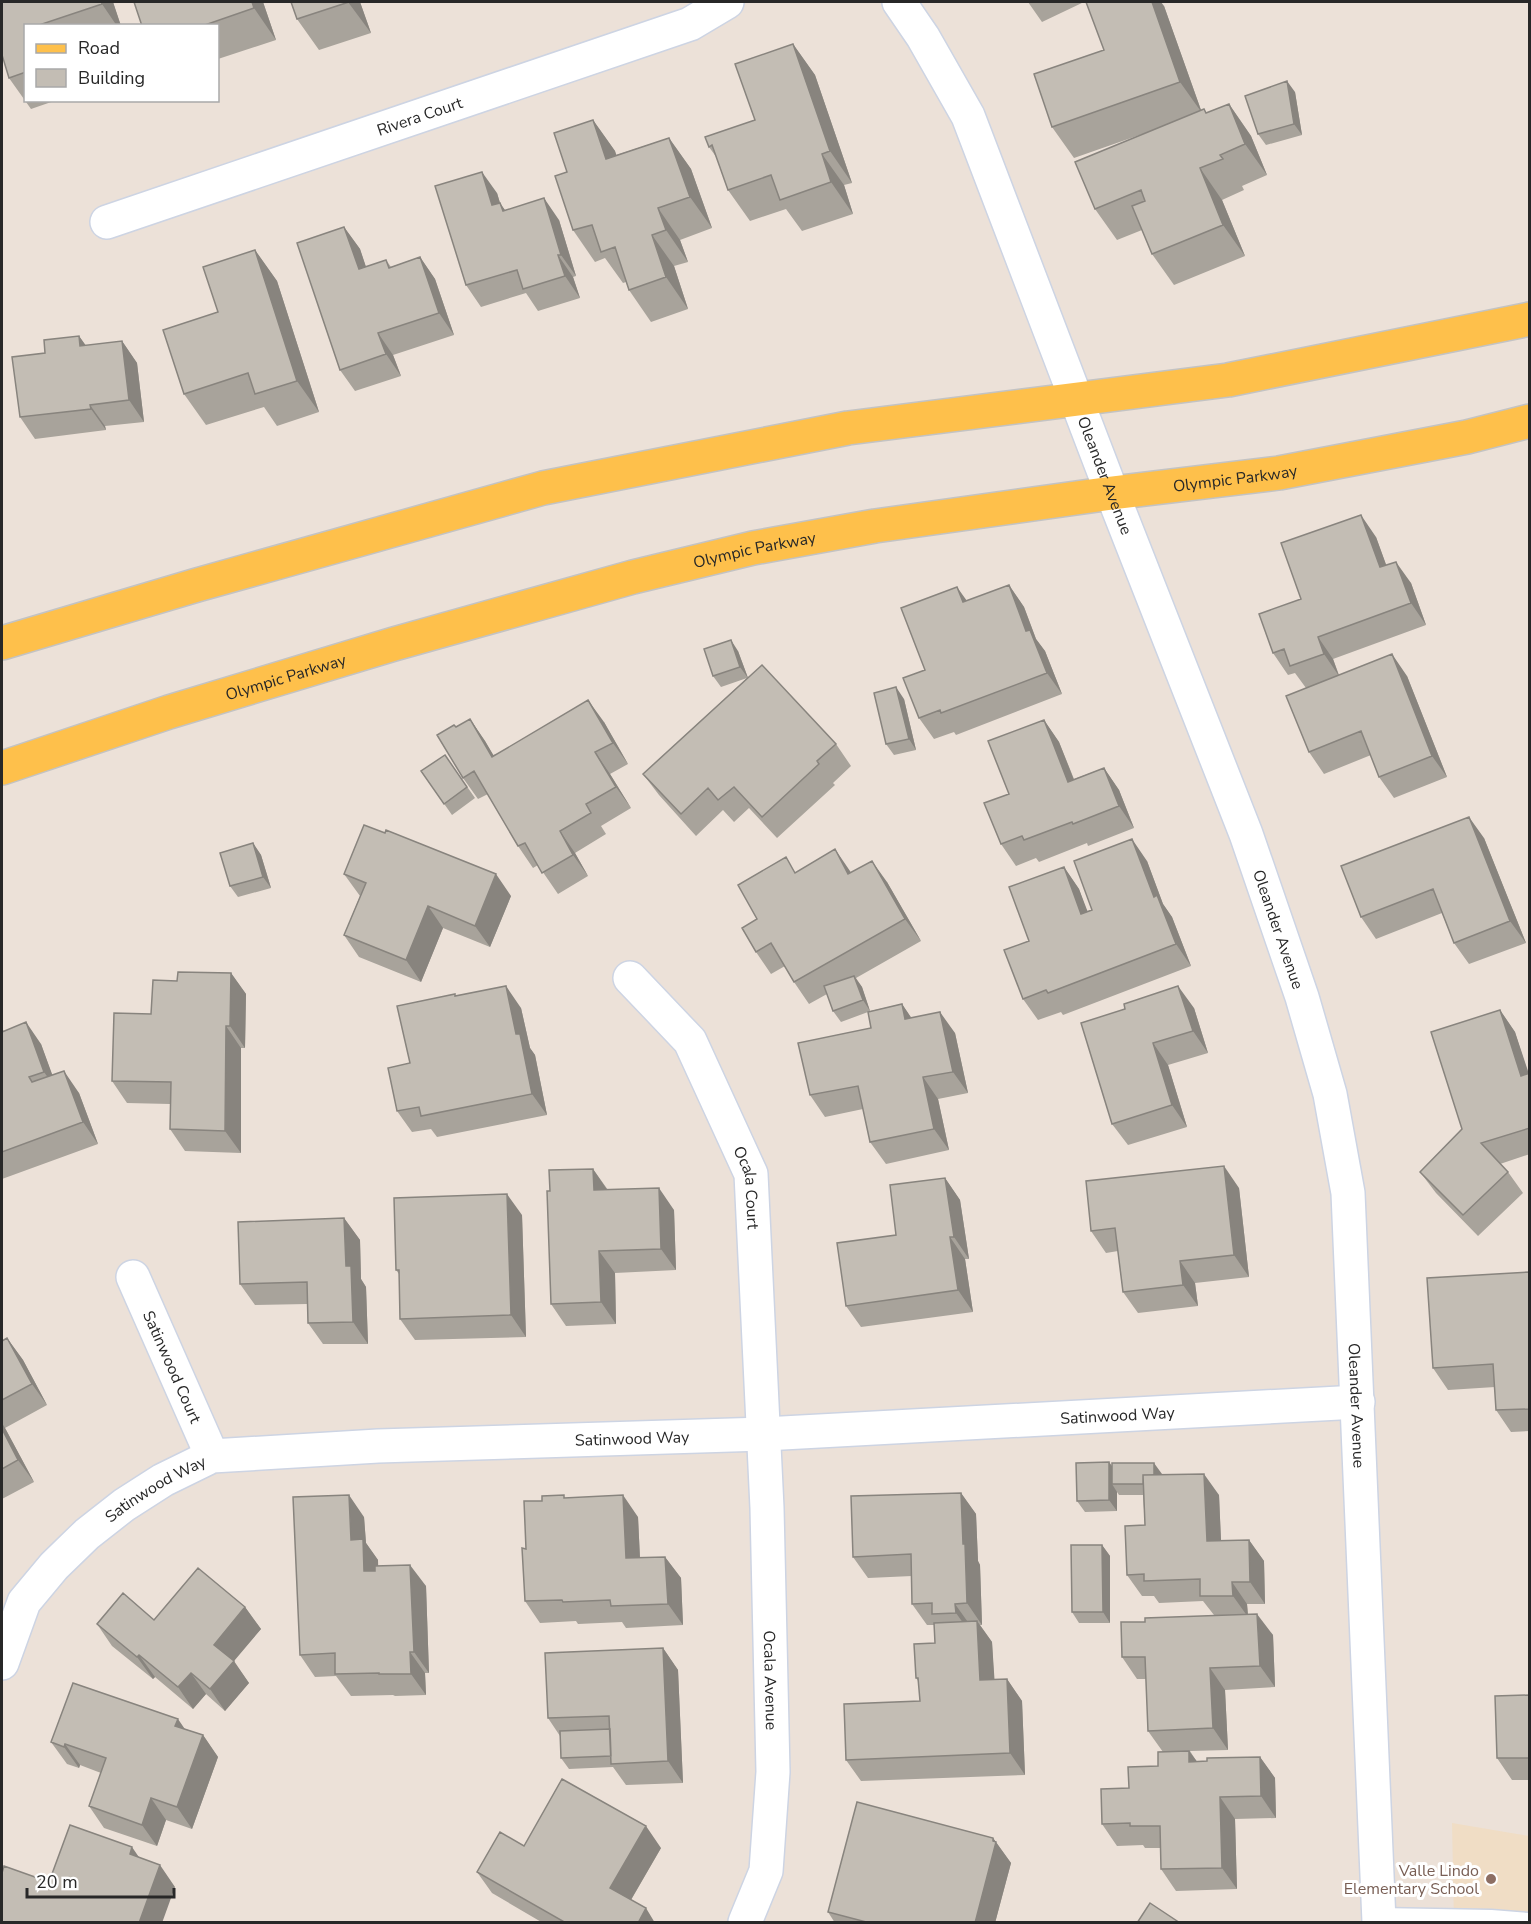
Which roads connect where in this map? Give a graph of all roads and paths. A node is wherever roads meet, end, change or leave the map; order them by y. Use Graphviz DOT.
graph roads {
  1 [pos="727,2"];
  2 [pos="899,2"];
  3 [pos="107,222"];
  4 [pos="1530,319"];
  5 [pos="1077,400"];
  6 [pos="1530,421"];
  7 [pos="1112,493"];
  8 [pos="2,643"];
  9 [pos="2,768"];
  10 [pos="630,978"];
  11 [pos="133,1277"];
  12 [pos="1358,1402"];
  13 [pos="764,1434"];
  14 [pos="212,1456"];
  15 [pos="2,1663"];
  16 [pos="1379,1920"];
  17 [pos="1491,1921"];
  18 [pos="745,1923"];
  19 [pos="1528,1923"];
  1 -- 3 [label="street, Rivera Court"];
  2 -- 5 [label="street, Oleander Avenue"];
  4 -- 5 [label="main road"];
  5 -- 7 [label="street, Oleander Avenue"];
  5 -- 8 [label="main road"];
  6 -- 7 [label="main road, Olympic Parkway"];
  7 -- 9 [label="main road, Olympic Parkway"];
  7 -- 12 [label="street, Oleander Avenue"];
  10 -- 13 [label="street, Ocala Court"];
  11 -- 14 [label="street, Satinwood Court"];
  12 -- 13 [label="street, Satinwood Way"];
  12 -- 16 [label="street, Oleander Avenue"];
  13 -- 14 [label="street, Satinwood Way"];
  13 -- 18 [label="street, Ocala Avenue"];
  14 -- 15 [label="street, Satinwood Way"];
  16 -- 17 [label="lane"];
  17 -- 19 [label="lane"];
}
